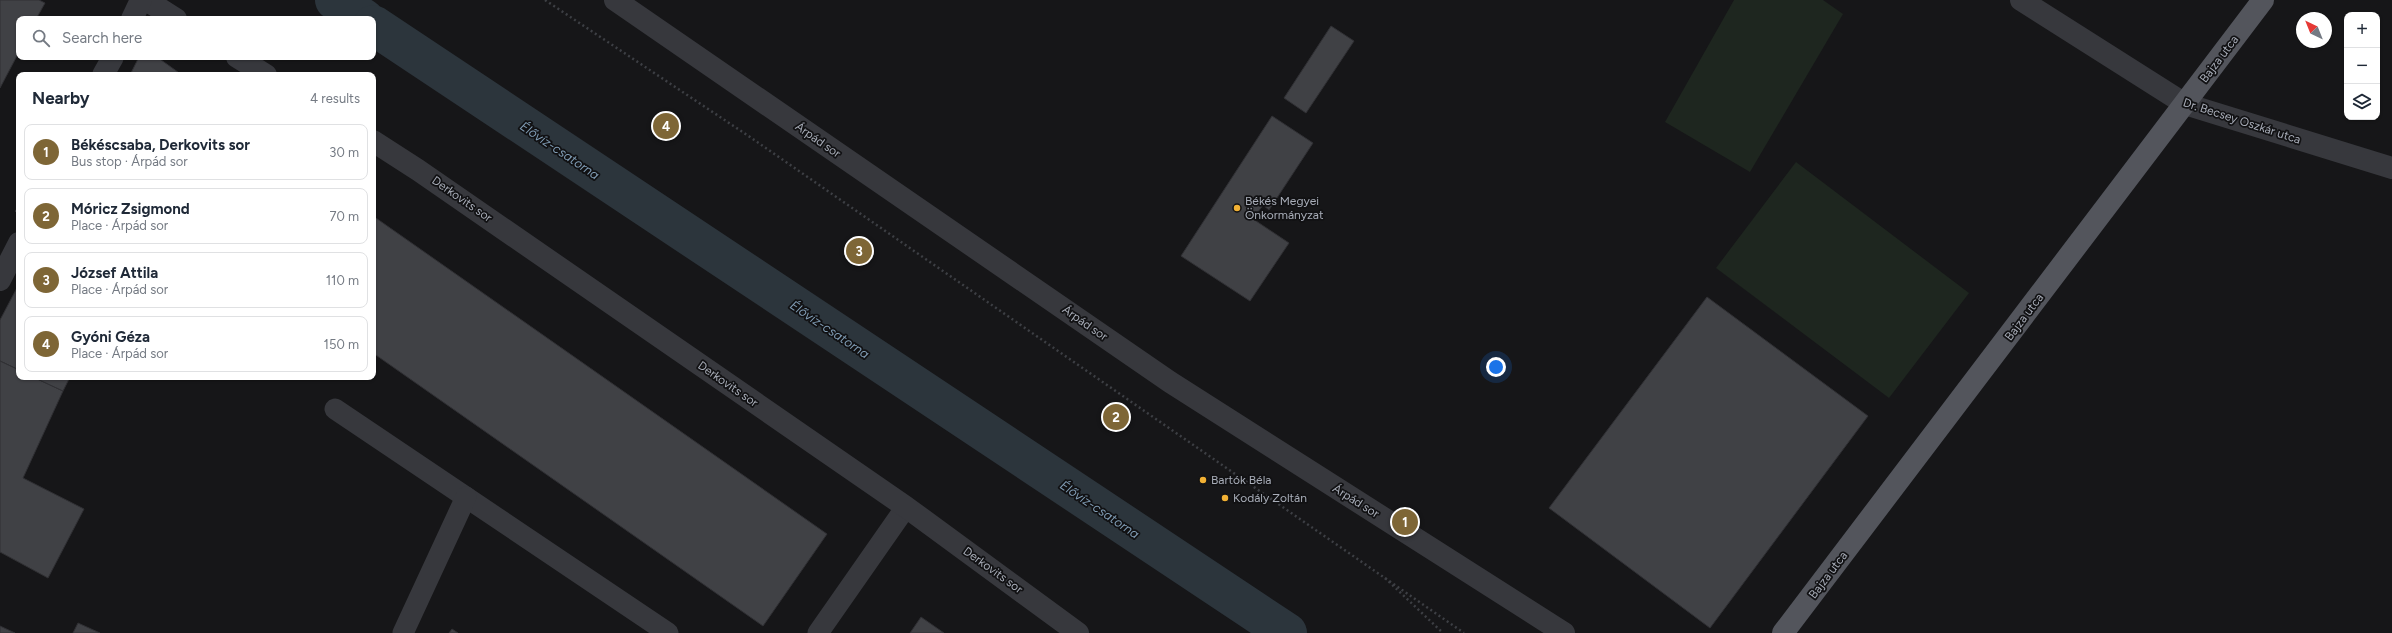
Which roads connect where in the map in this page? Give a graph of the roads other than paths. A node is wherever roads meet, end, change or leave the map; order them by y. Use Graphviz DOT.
graph roads {
  1 [pos="141,0"];
  2 [pos="146,0"];
  3 [pos="615,0"];
  4 [pos="2021,0"];
  5 [pos="2263,0"];
  6 [pos="133,16"];
  7 [pos="171,16"];
  8 [pos="111,60"];
  9 [pos="243,60"];
  10 [pos="105,72"];
  11 [pos="261,72"];
  12 [pos="2185,104"];
  13 [pos="376,143"];
  14 [pos="2392,168"];
  15 [pos="16,248"];
  16 [pos="0,280"];
  17 [pos="335,409"];
  18 [pos="466,497"];
  19 [pos="906,507"];
  20 [pos="403,633"];
  21 [pos="668,633"];
  22 [pos="818,633"];
  23 [pos="1078,633"];
  24 [pos="1564,633"];
  25 [pos="1783,633"];
  1 -- 6 [label="street"];
  2 -- 7 [label="street"];
  3 -- 24 [label="street, Árpád sor"];
  4 -- 12 [label="street, Dr. Becsey Oszkár utca"];
  5 -- 12 [label="main road, Bajza utca"];
  8 -- 10 [label="street"];
  9 -- 11 [label="street"];
  12 -- 14 [label="street, Dr. Becsey Oszkár utca"];
  12 -- 25 [label="main road, Bajza utca"];
  13 -- 19 [label="street, Derkovits sor"];
  15 -- 16 [label="street"];
  17 -- 18 [label="lane"];
  18 -- 20 [label="lane"];
  18 -- 21 [label="lane"];
  19 -- 22 [label="lane"];
  19 -- 23 [label="street, Derkovits sor"];
}
